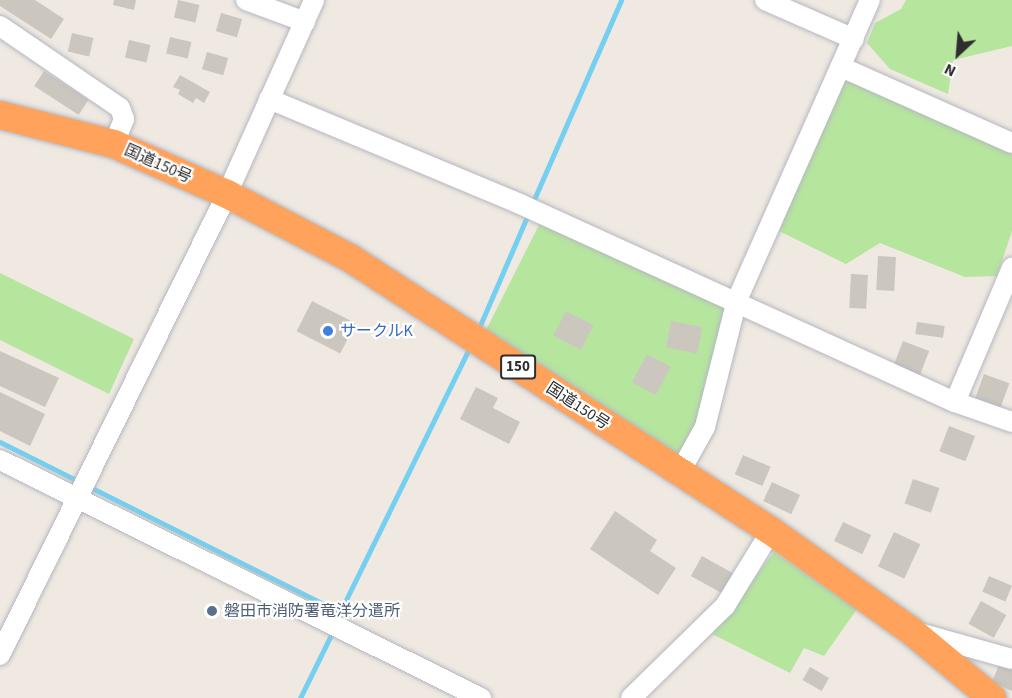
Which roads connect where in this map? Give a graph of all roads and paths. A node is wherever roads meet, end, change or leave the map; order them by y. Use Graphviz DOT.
graph roads {
  1 [pos="246,0"];
  2 [pos="314,0"];
  3 [pos="765,0"];
  4 [pos="870,0"];
  5 [pos="305,22"];
  6 [pos="0,26"];
  7 [pos="854,39"];
  8 [pos="841,67"];
  9 [pos="269,99"];
  10 [pos="0,115"];
  11 [pos="1012,142"];
  12 [pos="114,144"];
  13 [pos="227,194"];
  14 [pos="1012,268"];
  15 [pos="737,300"];
  16 [pos="955,402"];
  17 [pos="1012,423"];
  18 [pos="0,460"];
  19 [pos="680,472"];
  20 [pos="78,498"];
  21 [pos="771,531"];
  22 [pos="910,630"];
  23 [pos="0,656"];
  24 [pos="1012,659"];
  25 [pos="481,698"];
  26 [pos="631,698"];
  27 [pos="992,698"];
  1 -- 5 [label="street"];
  2 -- 5 [label="street"];
  3 -- 7 [label="street"];
  4 -- 7 [label="street"];
  5 -- 9 [label="street"];
  6 -- 12 [label="street"];
  7 -- 8 [label="street"];
  8 -- 11 [label="street"];
  8 -- 15 [label="street"];
  9 -- 13 [label="street"];
  9 -- 15 [label="street"];
  10 -- 12 [label="highway, 国道150号 / 150"];
  12 -- 13 [label="highway, 国道150号 / 150"];
  13 -- 19 [label="highway, 国道150号 / 150"];
  13 -- 20 [label="street"];
  14 -- 16 [label="street"];
  15 -- 16 [label="street"];
  15 -- 19 [label="street"];
  16 -- 17 [label="street"];
  18 -- 20 [label="street"];
  19 -- 21 [label="highway, 国道150号 / 150"];
  20 -- 23 [label="street"];
  20 -- 25 [label="street"];
  21 -- 22 [label="highway, 国道150号 / 150"];
  21 -- 26 [label="street"];
  22 -- 24 [label="street"];
  22 -- 27 [label="highway, 国道150号 / 150"];
}
